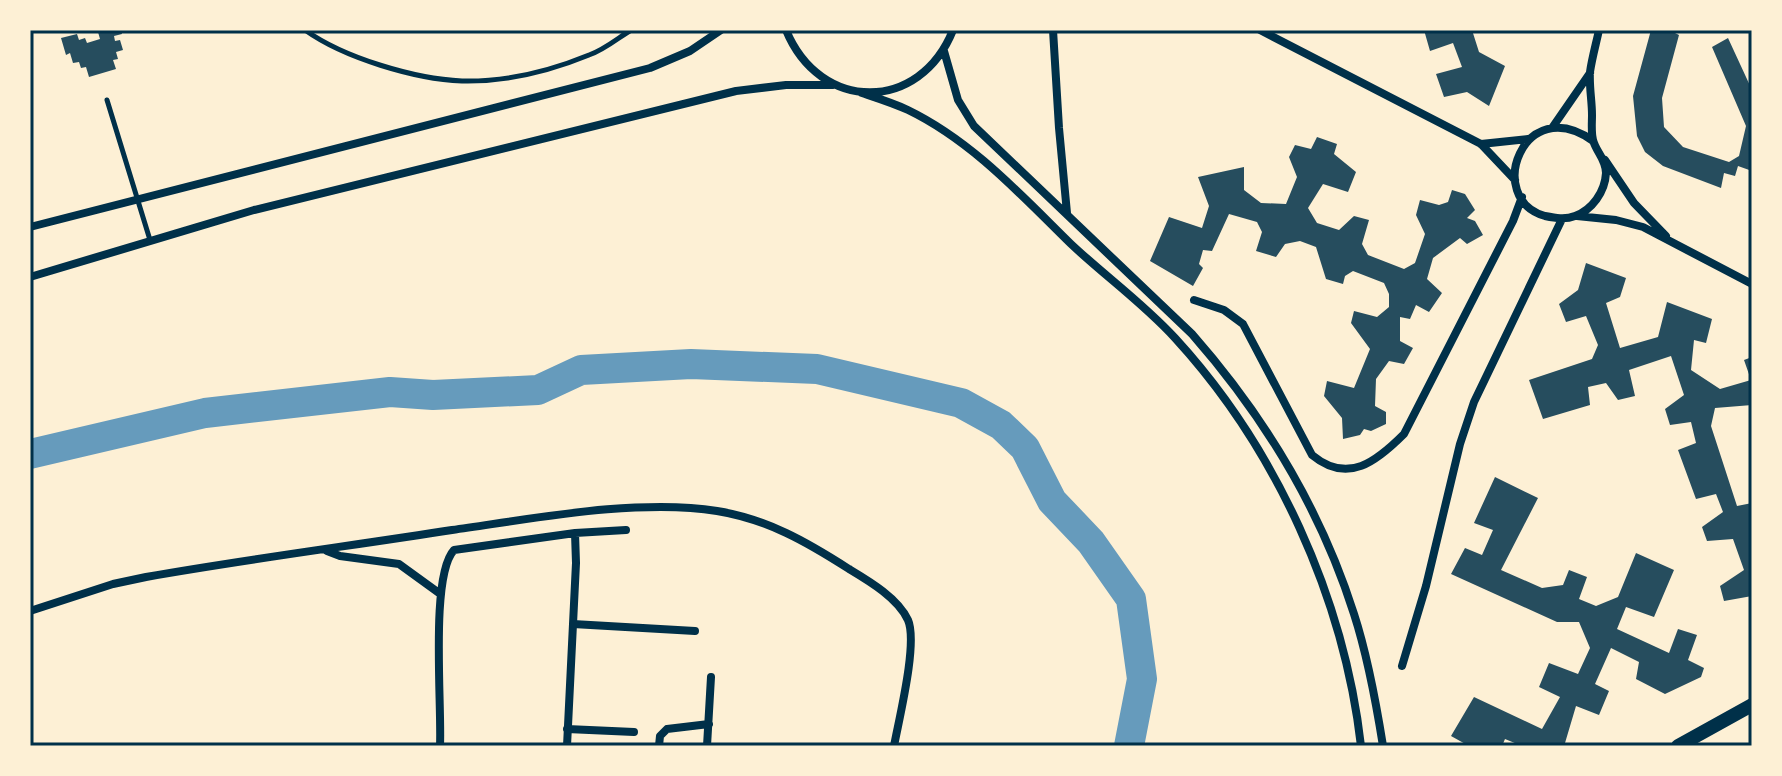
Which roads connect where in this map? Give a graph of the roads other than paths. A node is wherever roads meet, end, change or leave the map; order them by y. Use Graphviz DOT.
graph roads {
  1 [pos="305,30"];
  2 [pos="631,30"];
  3 [pos="721,30"];
  4 [pos="786,30"];
  5 [pos="953,30"];
  6 [pos="1053,30"];
  7 [pos="1260,30"];
  8 [pos="1599,30"];
  9 [pos="944,51"];
  10 [pos="1590,73"];
  11 [pos="833,85"];
  12 [pos="862,93"];
  13 [pos="107,100"];
  14 [pos="1551,128"];
  15 [pos="1528,139"];
  16 [pos="1593,141"];
  17 [pos="1481,144"];
  18 [pos="1603,156"];
  19 [pos="1515,180"];
  20 [pos="1522,197"];
  21 [pos="137,199"];
  22 [pos="1067,214"];
  23 [pos="1576,216"];
  24 [pos="1562,219"];
  25 [pos="30,227"];
  26 [pos="150,241"];
  27 [pos="1673,242"];
  28 [pos="30,277"];
  29 [pos="1752,284"];
  30 [pos="1194,300"];
  31 [pos="626,530"];
  32 [pos="575,533"];
  33 [pos="323,550"];
  34 [pos="439,593"];
  35 [pos="30,611"];
  36 [pos="573,624"];
  37 [pos="695,631"];
  38 [pos="1402,666"];
  39 [pos="711,677"];
  40 [pos="1752,705"];
  41 [pos="709,724"];
  42 [pos="567,729"];
  43 [pos="634,732"];
  44 [pos="440,746"];
  45 [pos="567,746"];
  46 [pos="659,746"];
  47 [pos="707,746"];
  48 [pos="894,746"];
  49 [pos="1361,746"];
  50 [pos="1383,746"];
  51 [pos="1678,746"];
  1 -- 2 [label="lane"];
  3 -- 21 [label="street"];
  4 -- 11 [label="street"];
  5 -- 9 [label="street"];
  6 -- 22 [label="street"];
  7 -- 17 [label="street"];
  8 -- 10 [label="street"];
  9 -- 12 [label="street"];
  9 -- 22 [label="street"];
  10 -- 14 [label="street"];
  10 -- 16 [label="street"];
  11 -- 12 [label="street"];
  11 -- 26 [label="street"];
  12 -- 49 [label="street"];
  13 -- 21 [label="lane"];
  14 -- 15 [label="street"];
  14 -- 16 [label="street"];
  15 -- 17 [label="street"];
  15 -- 19 [label="street"];
  16 -- 18 [label="street"];
  17 -- 19 [label="street"];
  18 -- 23 [label="street"];
  18 -- 27 [label="street"];
  19 -- 20 [label="street"];
  20 -- 24 [label="street"];
  20 -- 30 [label="street"];
  21 -- 25 [label="street"];
  21 -- 26 [label="lane"];
  22 -- 50 [label="street"];
  23 -- 24 [label="street"];
  23 -- 27 [label="street"];
  24 -- 38 [label="street"];
  26 -- 28 [label="street"];
  27 -- 29 [label="street"];
  31 -- 32 [label="street"];
  32 -- 34 [label="street"];
  32 -- 36 [label="street"];
  33 -- 34 [label="street"];
  33 -- 35 [label="street"];
  33 -- 48 [label="street"];
  34 -- 44 [label="street"];
  36 -- 37 [label="street"];
  36 -- 42 [label="street"];
  39 -- 41 [label="street"];
  40 -- 51 [label="main road"];
  41 -- 46 [label="street"];
  41 -- 47 [label="street"];
  42 -- 43 [label="street"];
  42 -- 45 [label="street"];
}
